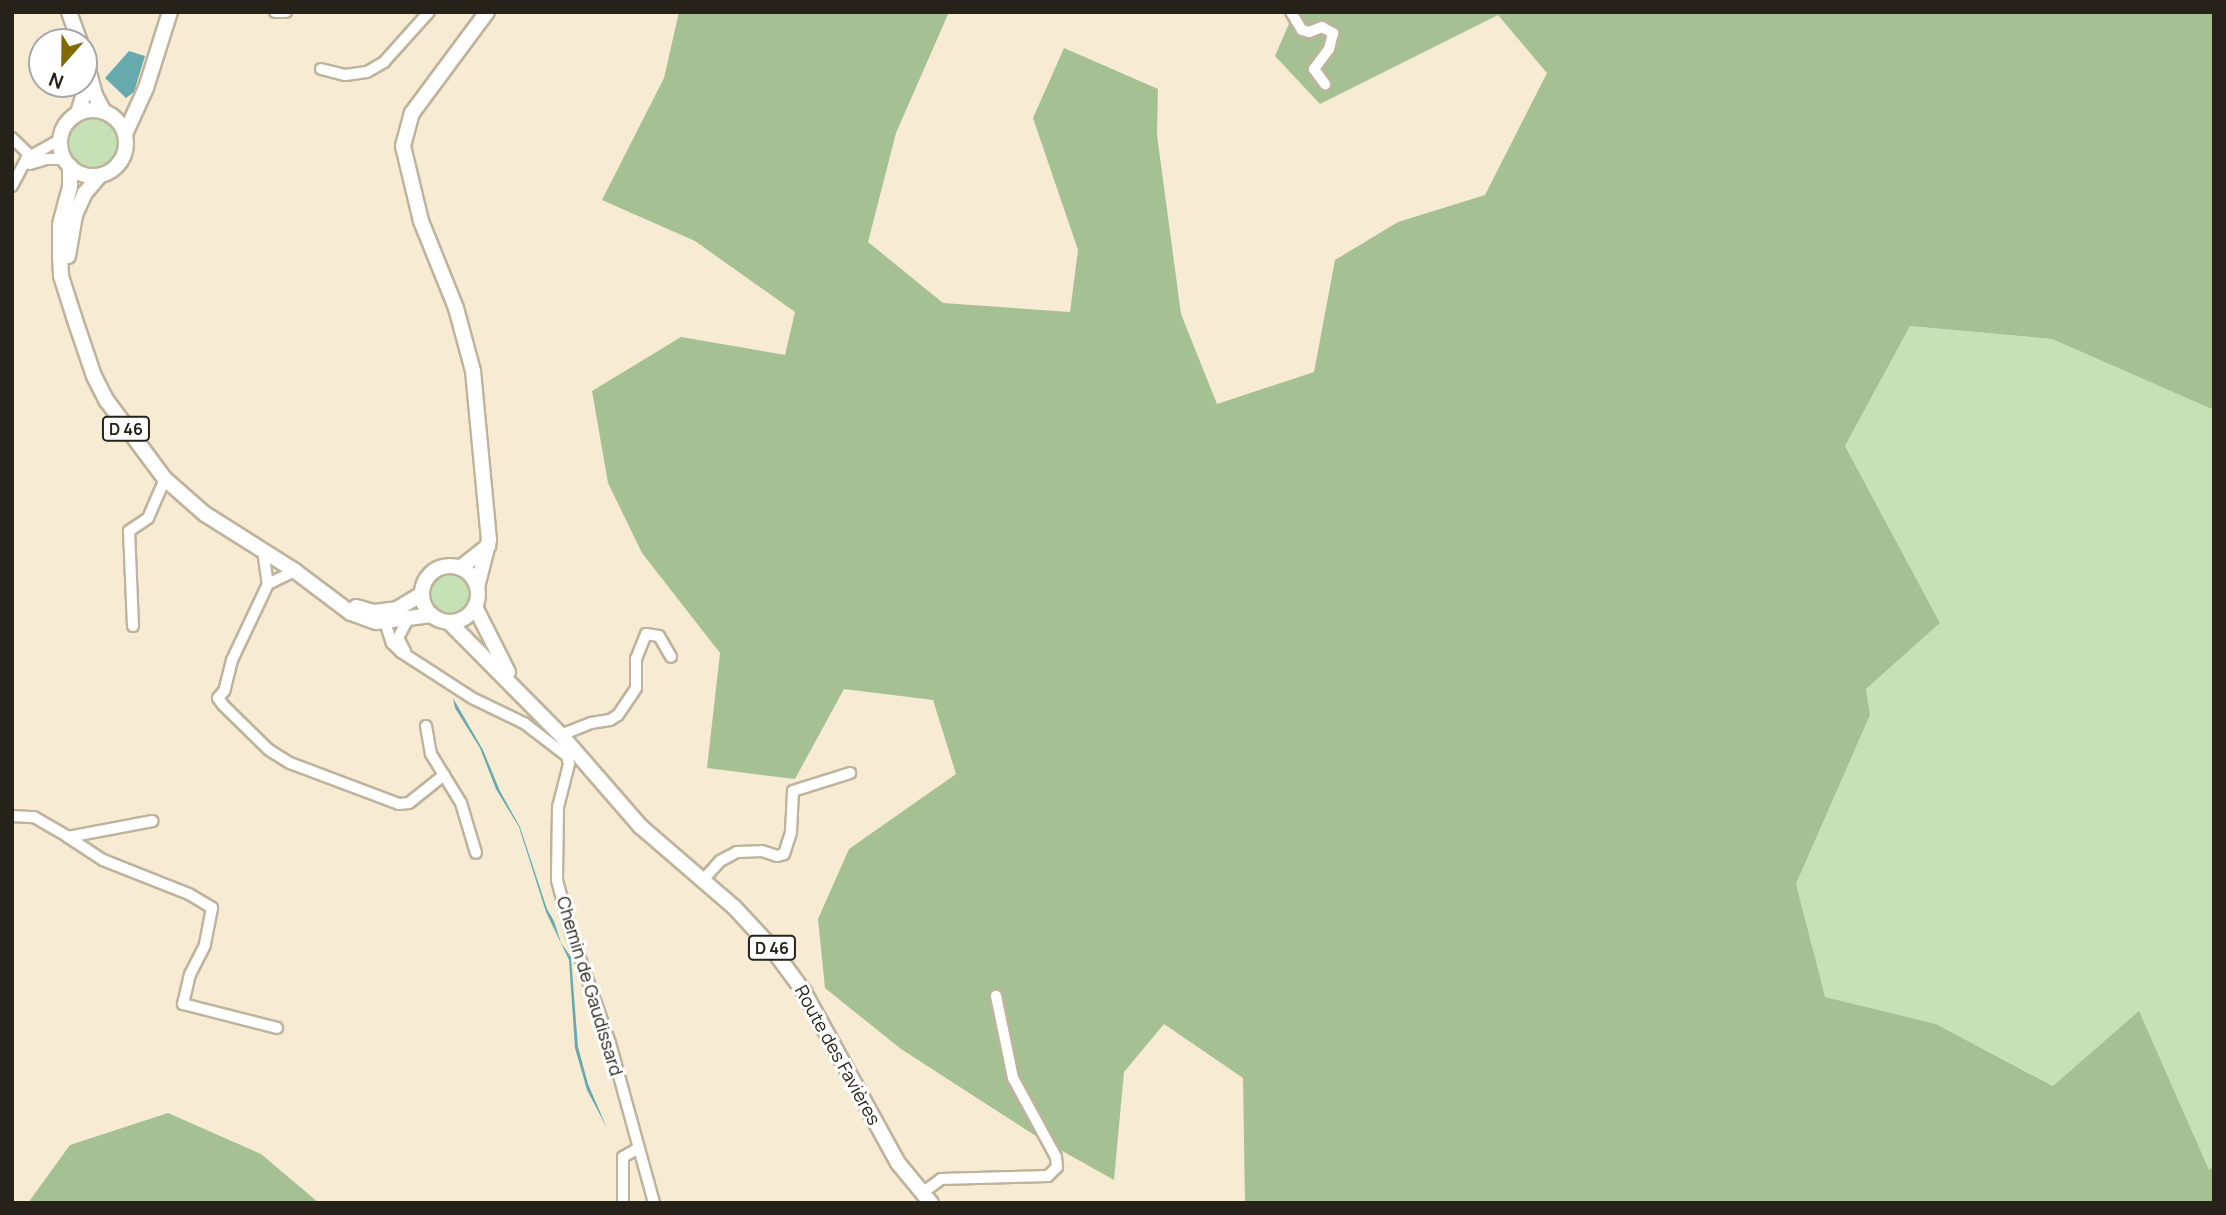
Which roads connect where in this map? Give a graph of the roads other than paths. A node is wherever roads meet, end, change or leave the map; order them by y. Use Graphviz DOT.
graph roads {
  1 [pos="170,12"];
  2 [pos="275,12"];
  3 [pos="286,12"];
  4 [pos="429,12"];
  5 [pos="486,12"];
  6 [pos="1291,12"];
  7 [pos="321,69"];
  8 [pos="1325,84"];
  9 [pos="83,98"];
  10 [pos="97,98"];
  11 [pos="135,109"];
  12 [pos="78,113"];
  13 [pos="108,114"];
  14 [pos="125,134"];
  15 [pos="12,138"];
  16 [pos="60,140"];
  17 [pos="34,158"];
  18 [pos="67,163"];
  19 [pos="100,175"];
  20 [pos="12,186"];
  21 [pos="165,479"];
  22 [pos="488,546"];
  23 [pos="263,550"];
  24 [pos="460,568"];
  25 [pos="295,571"];
  26 [pos="268,584"];
  27 [pos="477,587"];
  28 [pos="422,594"];
  29 [pos="475,607"];
  30 [pos="402,614"];
  31 [pos="432,615"];
  32 [pos="385,622"];
  33 [pos="450,622"];
  34 [pos="132,626"];
  35 [pos="671,657"];
  36 [pos="411,659"];
  37 [pos="524,697"];
  38 [pos="426,726"];
  39 [pos="561,735"];
  40 [pos="850,773"];
  41 [pos="444,775"];
  42 [pos="12,816"];
  43 [pos="153,821"];
  44 [pos="68,837"];
  45 [pos="477,853"];
  46 [pos="703,880"];
  47 [pos="996,996"];
  48 [pos="277,1028"];
  49 [pos="637,1149"];
  50 [pos="926,1198"];
  51 [pos="623,1203"];
  52 [pos="654,1203"];
  1 -- 11 [label="main road"];
  2 -- 3 [label="street"];
  4 -- 7 [label="street"];
  5 -- 22 [label="main road"];
  6 -- 8 [label="street"];
  9 -- 12 [label="main road"];
  10 -- 13 [label="main road"];
  11 -- 13 [label="main road"];
  11 -- 14 [label="main road"];
  12 -- 13 [label="main road"];
  12 -- 16 [label="main road"];
  13 -- 14 [label="main road"];
  14 -- 19 [label="main road"];
  15 -- 17 [label="street"];
  16 -- 17 [label="street"];
  16 -- 18 [label="main road"];
  17 -- 18 [label="street"];
  17 -- 20 [label="street"];
  18 -- 19 [label="main road"];
  18 -- 21 [label="main road, D 46"];
  19 -- 30 [label="main road, D 46"];
  21 -- 23 [label="main road, D 46"];
  21 -- 34 [label="street"];
  22 -- 24 [label="main road"];
  22 -- 27 [label="main road"];
  23 -- 25 [label="main road, D 46"];
  23 -- 26 [label="street"];
  24 -- 27 [label="main road"];
  24 -- 28 [label="main road"];
  25 -- 26 [label="street"];
  25 -- 32 [label="main road, D 46"];
  26 -- 41 [label="street"];
  27 -- 29 [label="main road"];
  28 -- 30 [label="main road, D 46"];
  28 -- 31 [label="main road"];
  29 -- 33 [label="main road"];
  29 -- 37 [label="main road, D 46"];
  30 -- 31 [label="main road, D 46"];
  30 -- 32 [label="main road, D 46"];
  30 -- 36 [label="street"];
  31 -- 33 [label="main road"];
  32 -- 36 [label="street"];
  33 -- 37 [label="main road, D 46"];
  35 -- 39 [label="street"];
  36 -- 49 [label="street, Chemin de Gaudissard"];
  37 -- 39 [label="main road, D 46"];
  38 -- 41 [label="street"];
  39 -- 46 [label="main road, Route des Favières / D 46"];
  40 -- 46 [label="street"];
  41 -- 45 [label="street"];
  42 -- 44 [label="street"];
  43 -- 44 [label="street"];
  44 -- 48 [label="street"];
  46 -- 50 [label="main road, Route des Favières / D 46"];
  47 -- 50 [label="street"];
  49 -- 51 [label="street"];
  49 -- 52 [label="street"];
}
